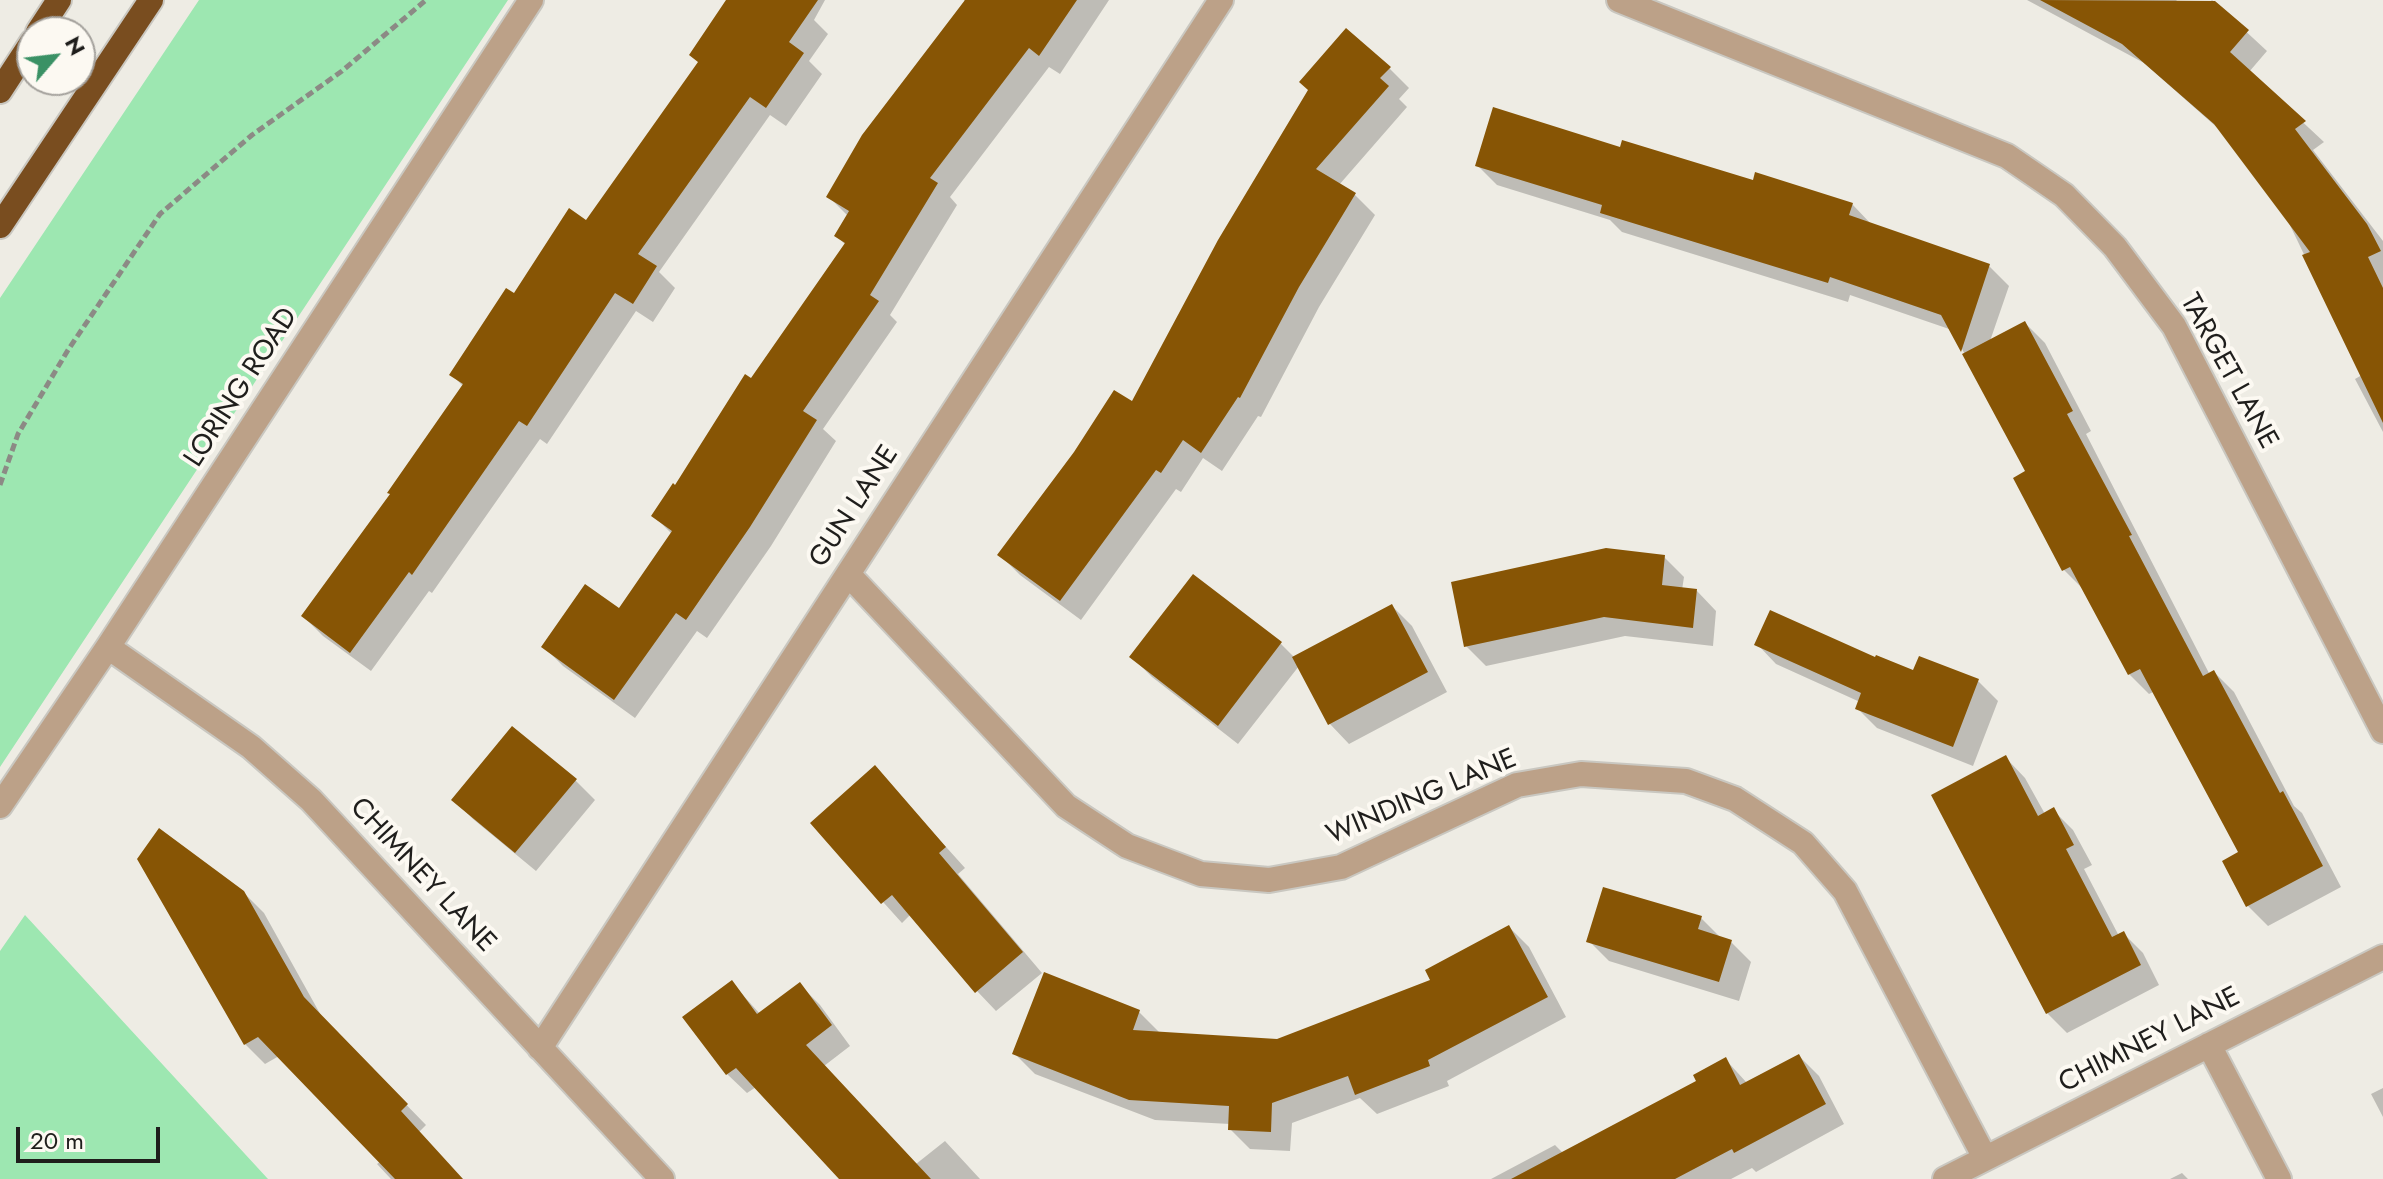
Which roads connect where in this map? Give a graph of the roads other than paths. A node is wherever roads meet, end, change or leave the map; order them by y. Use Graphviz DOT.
graph roads {
  1 [pos="151,0"];
  2 [pos="531,0"];
  3 [pos="1221,0"];
  4 [pos="1619,0"];
  5 [pos="16,66"];
  6 [pos="0,91"];
  7 [pos="0,226"];
  8 [pos="848,574"];
  9 [pos="108,647"];
  10 [pos="2383,731"];
  11 [pos="0,806"];
  12 [pos="2383,957"];
  13 [pos="2209,1045"];
  14 [pos="540,1048"];
  15 [pos="1985,1158"];
  16 [pos="662,1179"];
  17 [pos="1945,1179"];
  18 [pos="2279,1179"];
  1 -- 7 [label="highway"];
  2 -- 9 [label="street, LORING ROAD"];
  3 -- 8 [label="street, GUN LANE"];
  4 -- 10 [label="street, TARGET LANE"];
  5 -- 6 [label="highway"];
  8 -- 14 [label="street, GUN LANE"];
  8 -- 15 [label="street, WINDING LANE"];
  9 -- 11 [label="street, LORING ROAD"];
  9 -- 14 [label="street, CHIMNEY LANE"];
  12 -- 13 [label="street, CHIMNEY LANE"];
  13 -- 15 [label="street, CHIMNEY LANE"];
  13 -- 18 [label="street"];
  14 -- 16 [label="street, CHIMNEY LANE"];
  15 -- 17 [label="street, CHIMNEY LANE"];
}
